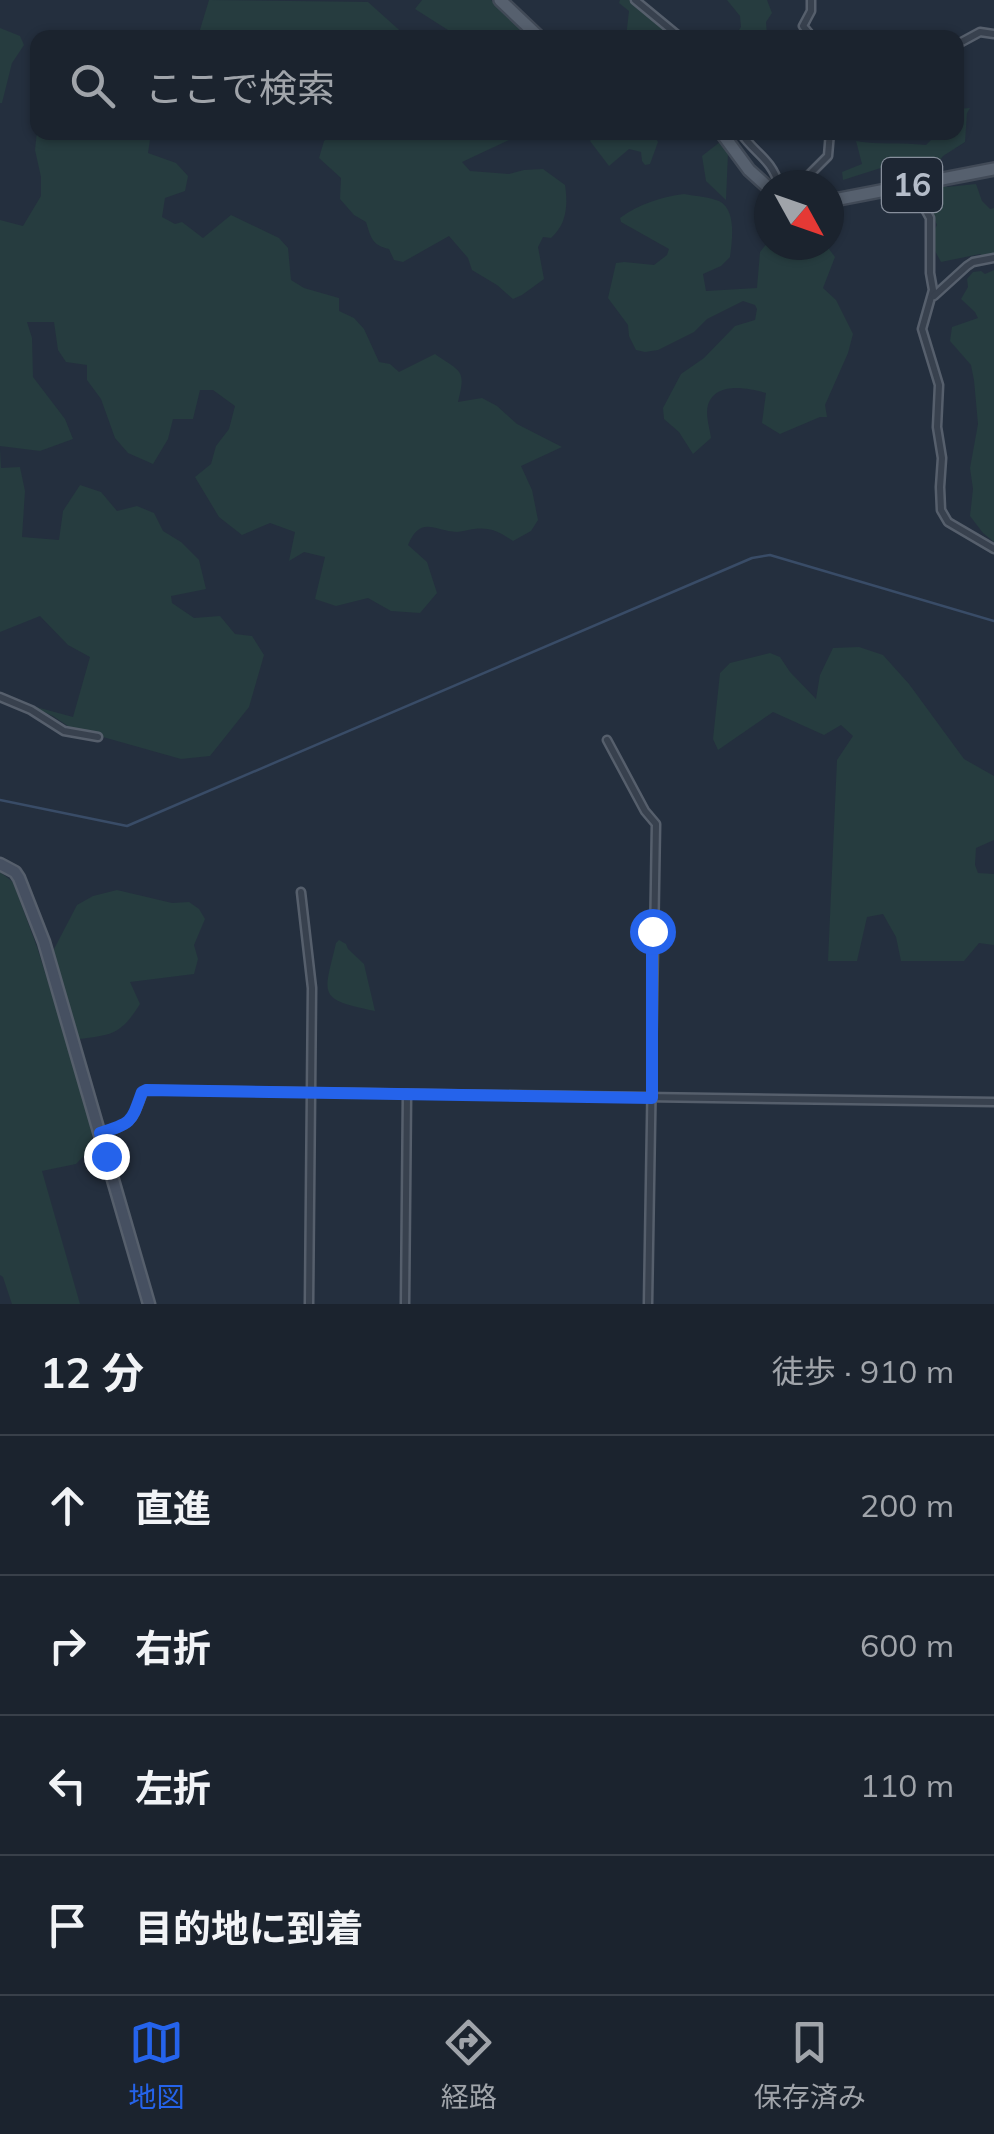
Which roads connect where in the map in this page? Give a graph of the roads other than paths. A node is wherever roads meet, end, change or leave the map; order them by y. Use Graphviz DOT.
graph roads {
  1 [pos="500,0"];
  2 [pos="634,0"];
  3 [pos="811,0"];
  4 [pos="532,30"];
  5 [pos="671,30"];
  6 [pos="806,30"];
  7 [pos="994,34"];
  8 [pos="964,41"];
  9 [pos="726,140"];
  10 [pos="746,140"];
  11 [pos="829,140"];
  12 [pos="994,169"];
  13 [pos="773,170"];
  14 [pos="814,170"];
  15 [pos="754,174"];
  16 [pos="902,187"];
  17 [pos="844,198"];
  18 [pos="994,258"];
  19 [pos="931,299"];
  20 [pos="994,549"];
  21 [pos="0,697"];
  22 [pos="98,738"];
  23 [pos="607,740"];
  24 [pos="0,864"];
  25 [pos="301,892"];
  26 [pos="312,1093"];
  27 [pos="406,1094"];
  28 [pos="652,1098"];
  29 [pos="994,1102"];
  30 [pos="100,1133"];
  31 [pos="149,1304"];
  32 [pos="309,1304"];
  33 [pos="404,1304"];
  34 [pos="648,1304"];
  1 -- 4 [label="main road"];
  2 -- 5 [label="street"];
  3 -- 6 [label="street"];
  7 -- 8 [label="street"];
  9 -- 15 [label="main road"];
  10 -- 13 [label="street"];
  11 -- 14 [label="street"];
  12 -- 16 [label="main road, 16"];
  16 -- 17 [label="main road, 16"];
  16 -- 19 [label="street"];
  18 -- 19 [label="street"];
  19 -- 20 [label="street"];
  21 -- 22 [label="street"];
  23 -- 28 [label="street"];
  24 -- 30 [label="street"];
  25 -- 26 [label="street"];
  26 -- 27 [label="street"];
  26 -- 30 [label="street"];
  26 -- 32 [label="street"];
  27 -- 28 [label="street"];
  27 -- 33 [label="street"];
  28 -- 29 [label="street"];
  28 -- 34 [label="street"];
  30 -- 31 [label="street"];
}
